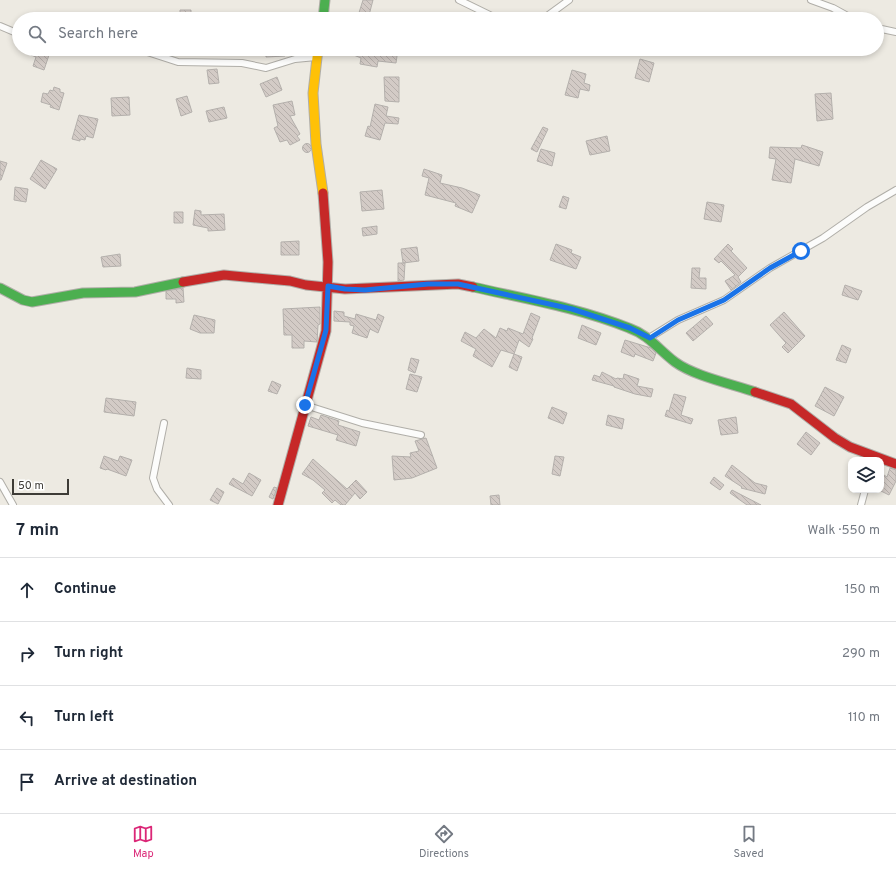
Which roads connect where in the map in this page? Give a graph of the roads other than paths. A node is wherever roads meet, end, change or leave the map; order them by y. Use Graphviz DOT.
graph roads {
  1 [pos="325,0"];
  2 [pos="459,0"];
  3 [pos="569,0"];
  4 [pos="811,0"];
  5 [pos="324,12"];
  6 [pos="484,12"];
  7 [pos="553,12"];
  8 [pos="840,12"];
  9 [pos="0,26"];
  10 [pos="884,29"];
  11 [pos="12,31"];
  12 [pos="896,32"];
  13 [pos="160,56"];
  14 [pos="306,56"];
  15 [pos="317,56"];
  16 [pos="896,190"];
  17 [pos="328,286"];
  18 [pos="0,288"];
  19 [pos="650,338"];
  20 [pos="305,405"];
  21 [pos="164,423"];
  22 [pos="421,435"];
  23 [pos="872,457"];
  24 [pos="884,461"];
  25 [pos="896,464"];
  26 [pos="0,482"];
  27 [pos="864,493"];
  28 [pos="13,505"];
  29 [pos="169,505"];
  30 [pos="278,505"];
  31 [pos="860,505"];
  1 -- 5 [label="street"];
  2 -- 6 [label="street"];
  3 -- 7 [label="street"];
  4 -- 8 [label="street"];
  9 -- 11 [label="street"];
  10 -- 12 [label="street"];
  13 -- 14 [label="street"];
  15 -- 17 [label="street"];
  16 -- 19 [label="street"];
  17 -- 18 [label="street"];
  17 -- 19 [label="street"];
  17 -- 20 [label="street"];
  19 -- 23 [label="street"];
  20 -- 22 [label="street"];
  20 -- 30 [label="street"];
  21 -- 29 [label="street"];
  24 -- 25 [label="street"];
  26 -- 28 [label="street"];
  27 -- 31 [label="street"];
}
